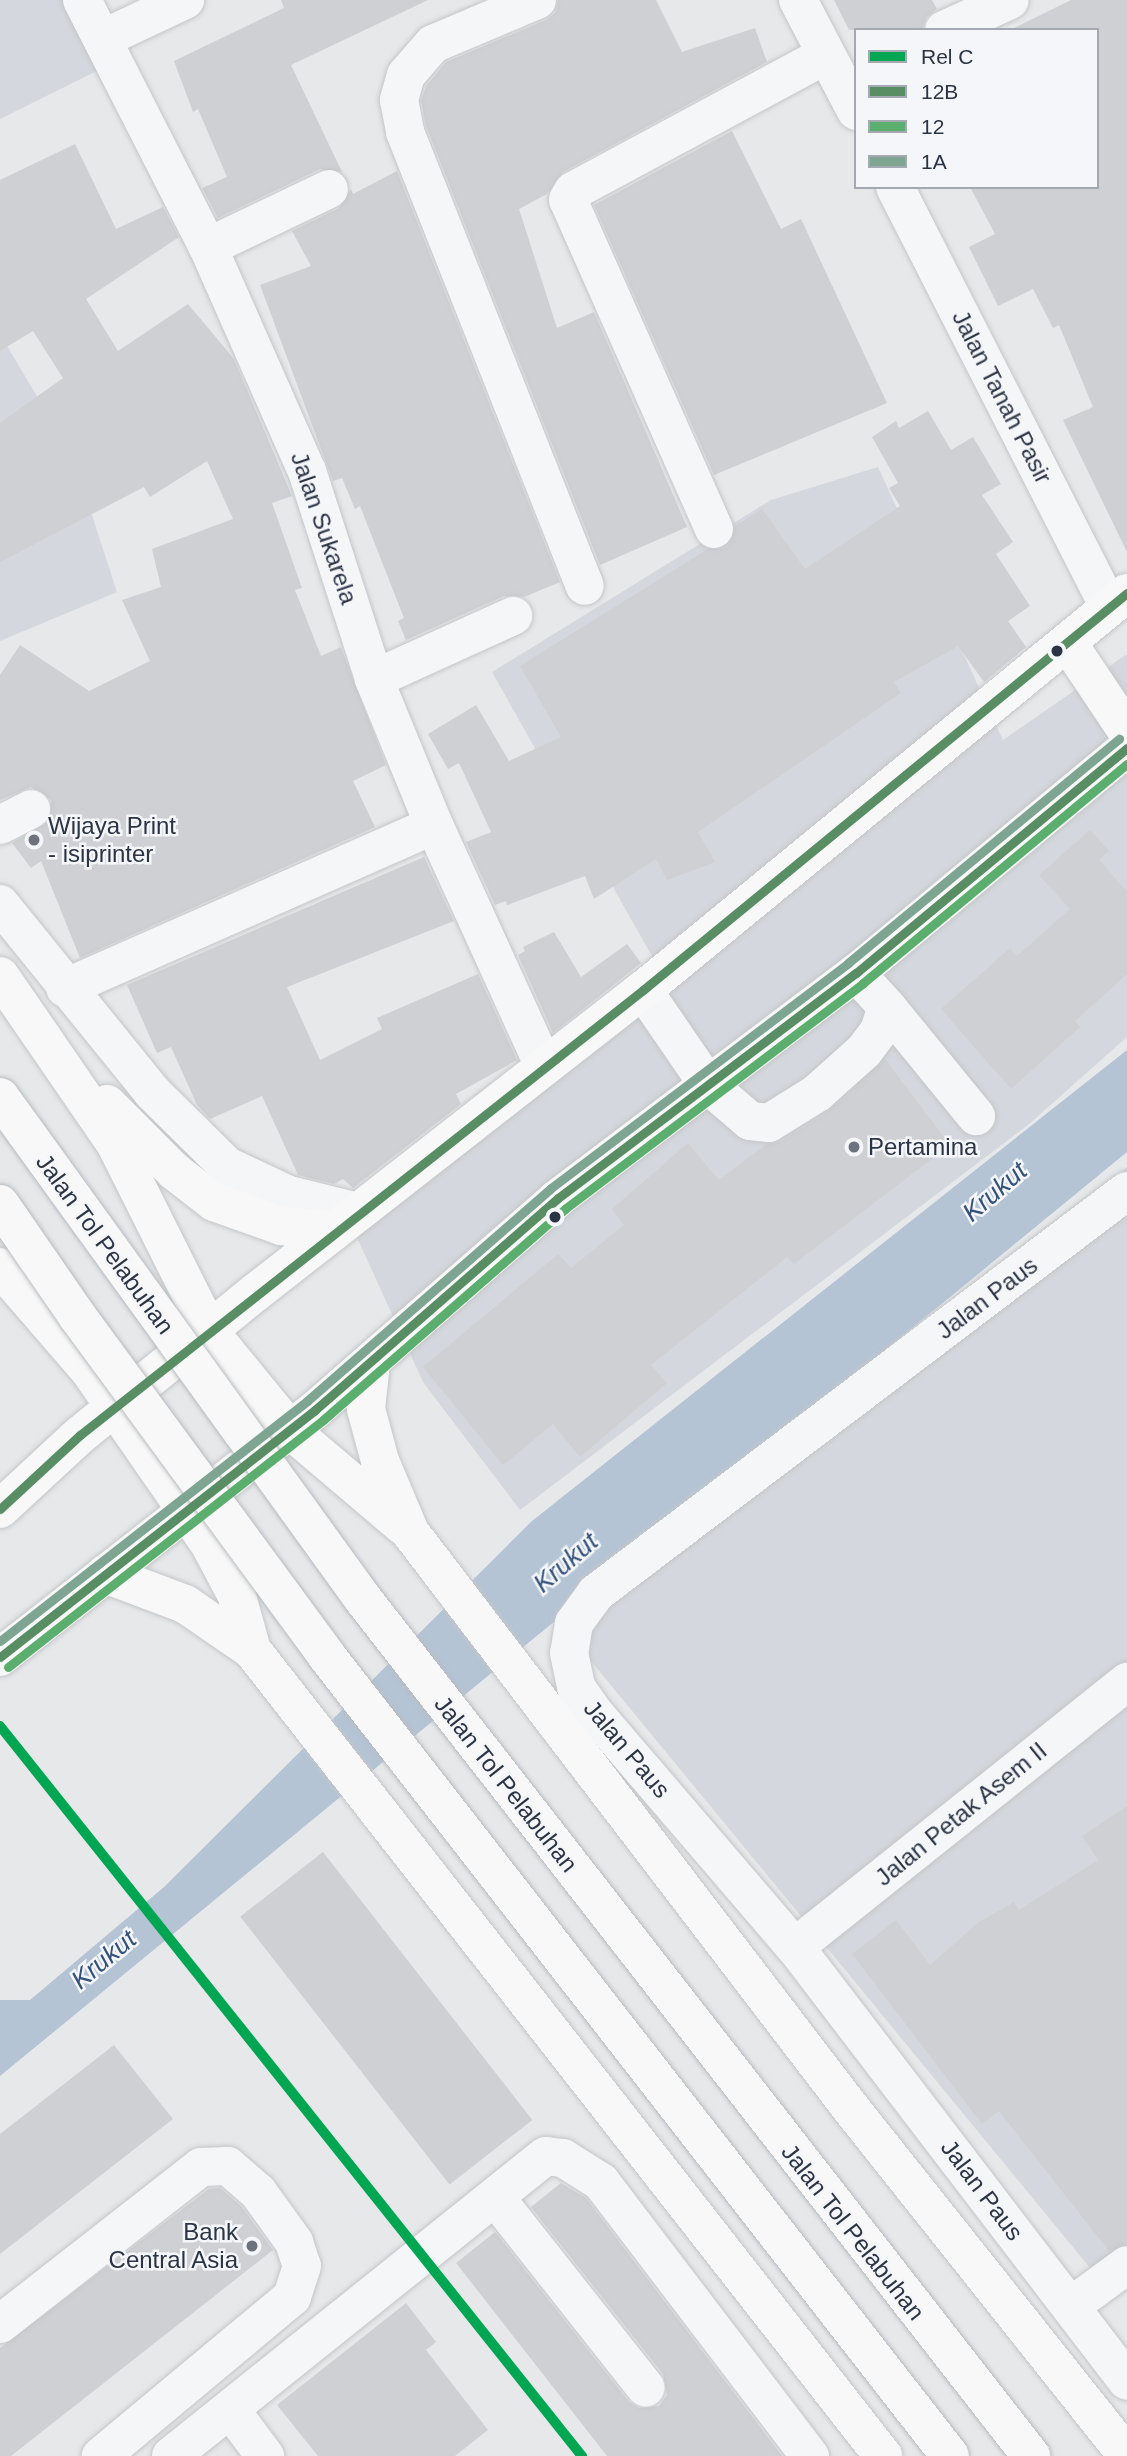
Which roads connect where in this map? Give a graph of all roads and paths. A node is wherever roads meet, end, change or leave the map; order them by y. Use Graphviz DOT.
graph roads {
  1 [pos="82,0"];
  2 [pos="185,0"];
  3 [pos="537,0"];
  4 [pos="797,0"];
  5 [pos="1010,0"];
  6 [pos="948,28"];
  7 [pos="102,39"];
  8 [pos="840,66"];
  9 [pos="854,105"];
  10 [pos="329,189"];
  11 [pos="896,189"];
  12 [pos="208,247"];
  13 [pos="714,529"];
  14 [pos="585,586"];
  15 [pos="1118,600"];
  16 [pos="513,616"];
  17 [pos="1068,643"];
  18 [pos="374,679"];
  19 [pos="1127,731"];
  20 [pos="1127,748"];
  21 [pos="434,825"];
  22 [pos="0,904"];
  23 [pos="856,973"];
  24 [pos="0,976"];
  25 [pos="65,988"];
  26 [pos="643,990"];
  27 [pos="887,1007"];
  28 [pos="58,1055"];
  29 [pos="544,1066"];
  30 [pos="708,1085"];
  31 [pos="0,1097"];
  32 [pos="976,1116"];
  33 [pos="1127,1191"];
  34 [pos="0,1203"];
  35 [pos="346,1221"];
  36 [pos="0,1267"];
  37 [pos="209,1331"];
  38 [pos="371,1363"];
  39 [pos="115,1408"];
  40 [pos="290,1430"];
  41 [pos="0,1509"];
  42 [pos="185,1509"];
  43 [pos="416,1541"];
  44 [pos="105,1574"];
  45 [pos="0,1657"];
  46 [pos="259,1659"];
  47 [pos="1127,1682"];
  48 [pos="795,1947"];
  49 [pos="495,2197"];
  50 [pos="1127,2265"];
  51 [pos="292,2297"];
  52 [pos="1071,2305"];
  53 [pos="0,2324"];
  54 [pos="321,2336"];
  55 [pos="1127,2381"];
  56 [pos="646,2388"];
  57 [pos="230,2409"];
  58 [pos="101,2456"];
  59 [pos="172,2456"];
  60 [pos="265,2456"];
  61 [pos="810,2456"];
  62 [pos="883,2456"];
  63 [pos="950,2456"];
  64 [pos="1031,2456"];
  65 [pos="1127,2456"];
  1 -- 7 [label="street, Jalan Sukarela"];
  2 -- 7 [label="street"];
  3 -- 14 [label="street"];
  4 -- 8 [label="street"];
  5 -- 6 [label="street"];
  7 -- 12 [label="street, Jalan Sukarela"];
  8 -- 9 [label="street"];
  8 -- 13 [label="street"];
  10 -- 12 [label="street"];
  11 -- 15 [label="street, Jalan Tanah Pasir"];
  12 -- 18 [label="street, Jalan Sukarela"];
  15 -- 17 [label="main road"];
  16 -- 18 [label="street"];
  17 -- 19 [label="main road"];
  17 -- 26 [label="main road"];
  18 -- 21 [label="street, Jalan Sukarela"];
  20 -- 23 [label="main road"];
  21 -- 25 [label="street"];
  21 -- 29 [label="street, Jalan Sukarela"];
  22 -- 25 [label="street"];
  23 -- 27 [label="street"];
  23 -- 30 [label="main road"];
  24 -- 28 [label="main road"];
  25 -- 35 [label="street"];
  26 -- 29 [label="main road"];
  26 -- 30 [label="street"];
  27 -- 30 [label="street"];
  27 -- 32 [label="street"];
  28 -- 35 [label="main road"];
  28 -- 37 [label="main road"];
  29 -- 35 [label="main road"];
  30 -- 38 [label="main road"];
  31 -- 64 [label="main road, Jalan Tol Pelabuhan, bridge"];
  33 -- 48 [label="street, Jalan Paus"];
  34 -- 63 [label="main road, bridge"];
  35 -- 37 [label="main road"];
  36 -- 39 [label="main road"];
  37 -- 39 [label="main road"];
  37 -- 40 [label="main road"];
  38 -- 40 [label="main road"];
  38 -- 43 [label="main road"];
  39 -- 41 [label="main road"];
  39 -- 42 [label="main road"];
  40 -- 42 [label="main road"];
  40 -- 43 [label="main road"];
  42 -- 44 [label="main road"];
  42 -- 46 [label="main road"];
  43 -- 65 [label="main road"];
  44 -- 45 [label="main road"];
  44 -- 46 [label="main road"];
  46 -- 62 [label="main road"];
  47 -- 48 [label="street, Jalan Petak Asem II"];
  48 -- 52 [label="street, Jalan Paus"];
  49 -- 54 [label="street"];
  49 -- 56 [label="street"];
  49 -- 61 [label="street"];
  50 -- 52 [label="street"];
  51 -- 53 [label="street"];
  51 -- 54 [label="street"];
  51 -- 58 [label="street"];
  52 -- 55 [label="street, Jalan Paus"];
  54 -- 57 [label="street"];
  57 -- 59 [label="street"];
  57 -- 60 [label="street"];
}
